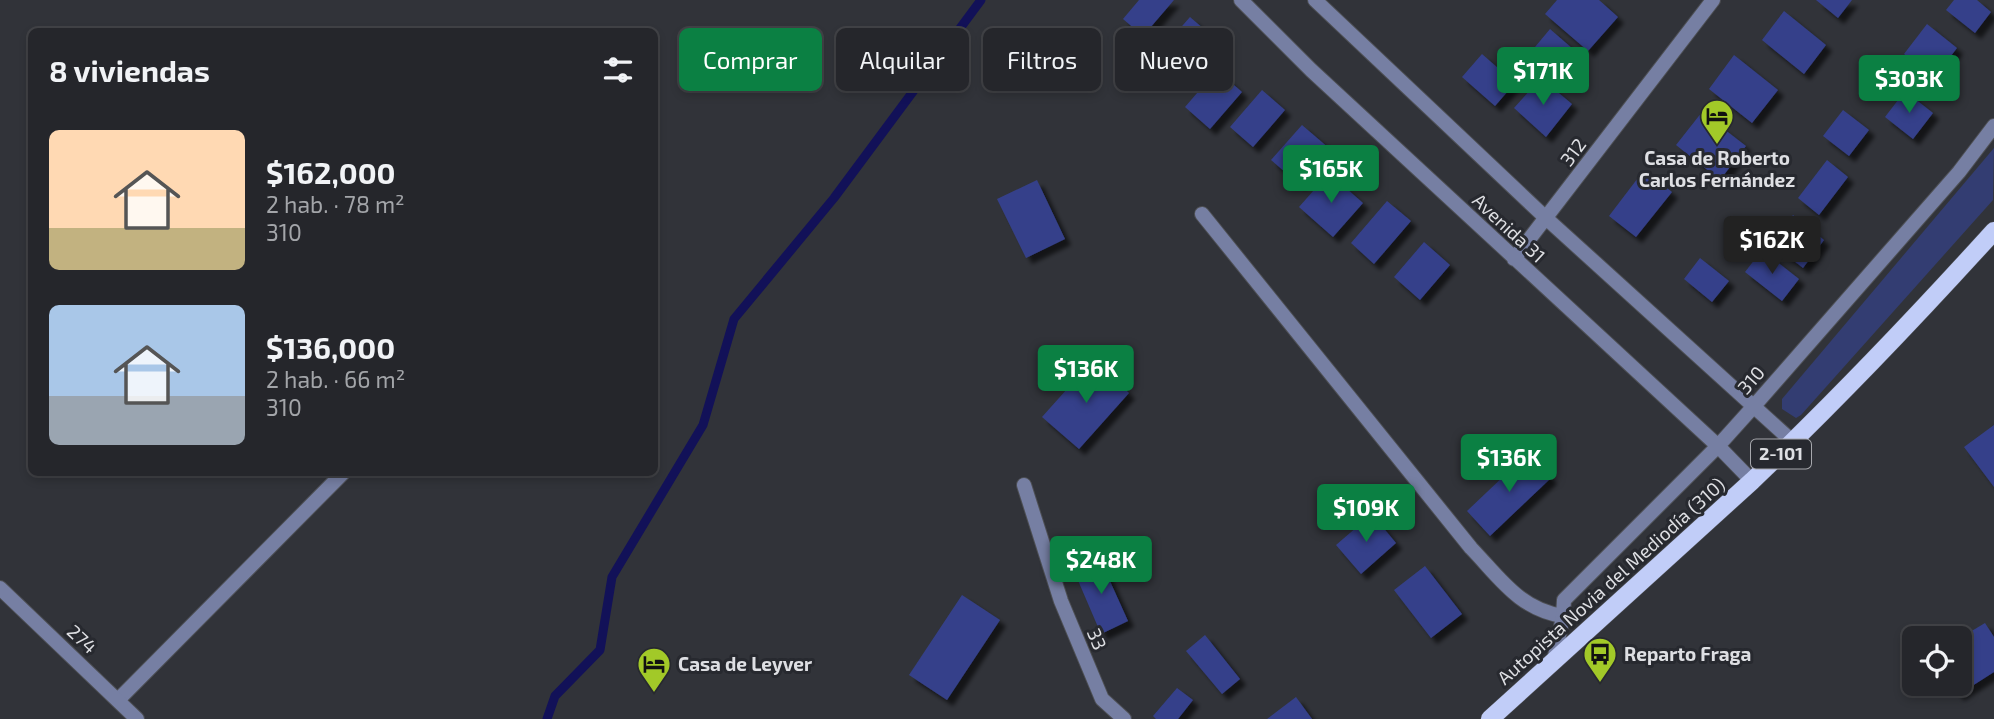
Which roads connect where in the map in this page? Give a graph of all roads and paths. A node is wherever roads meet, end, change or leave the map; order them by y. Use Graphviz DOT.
graph roads {
  1 [pos="1241,0"];
  2 [pos="1315,0"];
  3 [pos="1713,0"];
  4 [pos="1994,126"];
  5 [pos="1202,215"];
  6 [pos="1547,219"];
  7 [pos="1994,231"];
  8 [pos="1514,260"];
  9 [pos="1754,406"];
  10 [pos="1793,442"];
  11 [pos="1718,446"];
  12 [pos="340,476"];
  13 [pos="1752,481"];
  14 [pos="1024,485"];
  15 [pos="0,588"];
  16 [pos="1563,616"];
  17 [pos="1554,661"];
  18 [pos="118,701"];
  19 [pos="137,719"];
  20 [pos="1124,719"];
  21 [pos="1490,719"];
  1 -- 8 [label="street, Avenida 31"];
  2 -- 6 [label="street, Avenida 31"];
  3 -- 6 [label="street, 312"];
  4 -- 9 [label="street, 310"];
  5 -- 16 [label="street"];
  6 -- 8 [label="street, 312"];
  6 -- 9 [label="street, Avenida 31"];
  7 -- 10 [label="main road, Autopista Novia del Mediodía (310) / 2-101"];
  8 -- 11 [label="street, Avenida 31"];
  9 -- 10 [label="street, Avenida 31"];
  9 -- 11 [label="street, 310"];
  10 -- 13 [label="main road, Autopista Novia del Mediodía (310) / 2-101"];
  11 -- 13 [label="street, Avenida 31"];
  11 -- 16 [label="street, 310"];
  12 -- 18 [label="street"];
  13 -- 17 [label="main road, Autopista Novia del Mediodía (310) / 2-101"];
  14 -- 20 [label="street, 33"];
  15 -- 18 [label="street, 274"];
  16 -- 17 [label="street, 310"];
  17 -- 21 [label="main road, Autopista Novia del Mediodía (310) / 2-101"];
  18 -- 19 [label="street, 274"];
}
